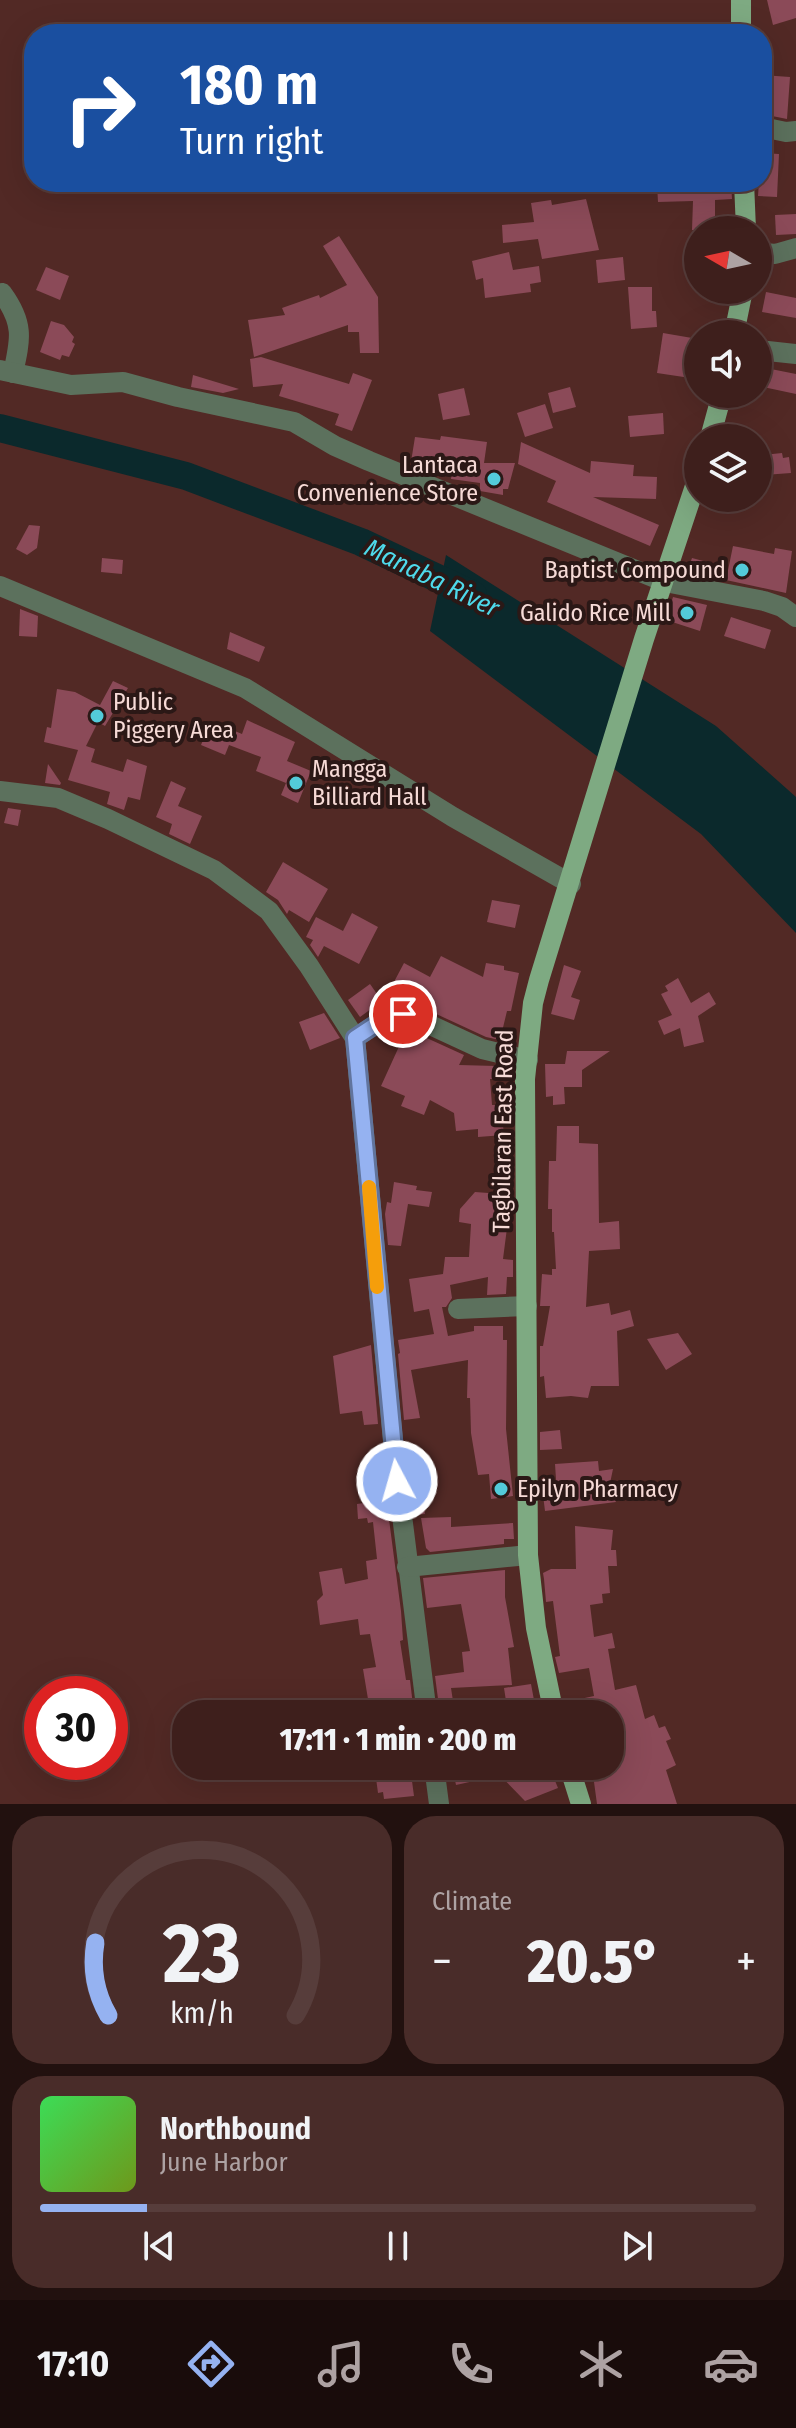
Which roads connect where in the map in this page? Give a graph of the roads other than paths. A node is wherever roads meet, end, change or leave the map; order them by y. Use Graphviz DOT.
graph roads {
  1 [pos="741,0"];
  2 [pos="741,24"];
  3 [pos="772,129"];
  4 [pos="796,131"];
  5 [pos="744,192"];
  6 [pos="745,216"];
  7 [pos="796,248"];
  8 [pos="772,254"];
  9 [pos="2,293"];
  10 [pos="772,351"];
  11 [pos="796,354"];
  12 [pos="6,371"];
  13 [pos="687,512"];
  14 [pos="665,582"];
  15 [pos="0,586"];
  16 [pos="796,617"];
  17 [pos="0,791"];
  18 [pos="572,879"];
  19 [pos="355,1038"];
  20 [pos="528,1060"];
  21 [pos="527,1306"];
  22 [pos="458,1309"];
  23 [pos="528,1555"];
  24 [pos="407,1567"];
  25 [pos="425,1700"];
  26 [pos="551,1700"];
  27 [pos="436,1780"];
  28 [pos="573,1780"];
  29 [pos="439,1804"];
  30 [pos="581,1804"];
  1 -- 2 [label="main road"];
  3 -- 4 [label="street"];
  5 -- 6 [label="main road"];
  7 -- 8 [label="street"];
  9 -- 12 [label="street"];
  10 -- 11 [label="street"];
  12 -- 14 [label="street"];
  13 -- 14 [label="main road, Tagbilaran East Road"];
  14 -- 16 [label="street"];
  14 -- 18 [label="main road, Tagbilaran East Road"];
  15 -- 18 [label="street"];
  17 -- 19 [label="street"];
  18 -- 20 [label="main road, Tagbilaran East Road"];
  19 -- 20 [label="street"];
  19 -- 24 [label="street"];
  20 -- 21 [label="main road, Tagbilaran East Road"];
  21 -- 22 [label="street"];
  21 -- 23 [label="main road, Tagbilaran East Road"];
  23 -- 24 [label="street"];
  23 -- 26 [label="main road, Tagbilaran East Road"];
  24 -- 25 [label="street"];
  27 -- 29 [label="street"];
  28 -- 30 [label="main road"];
}
